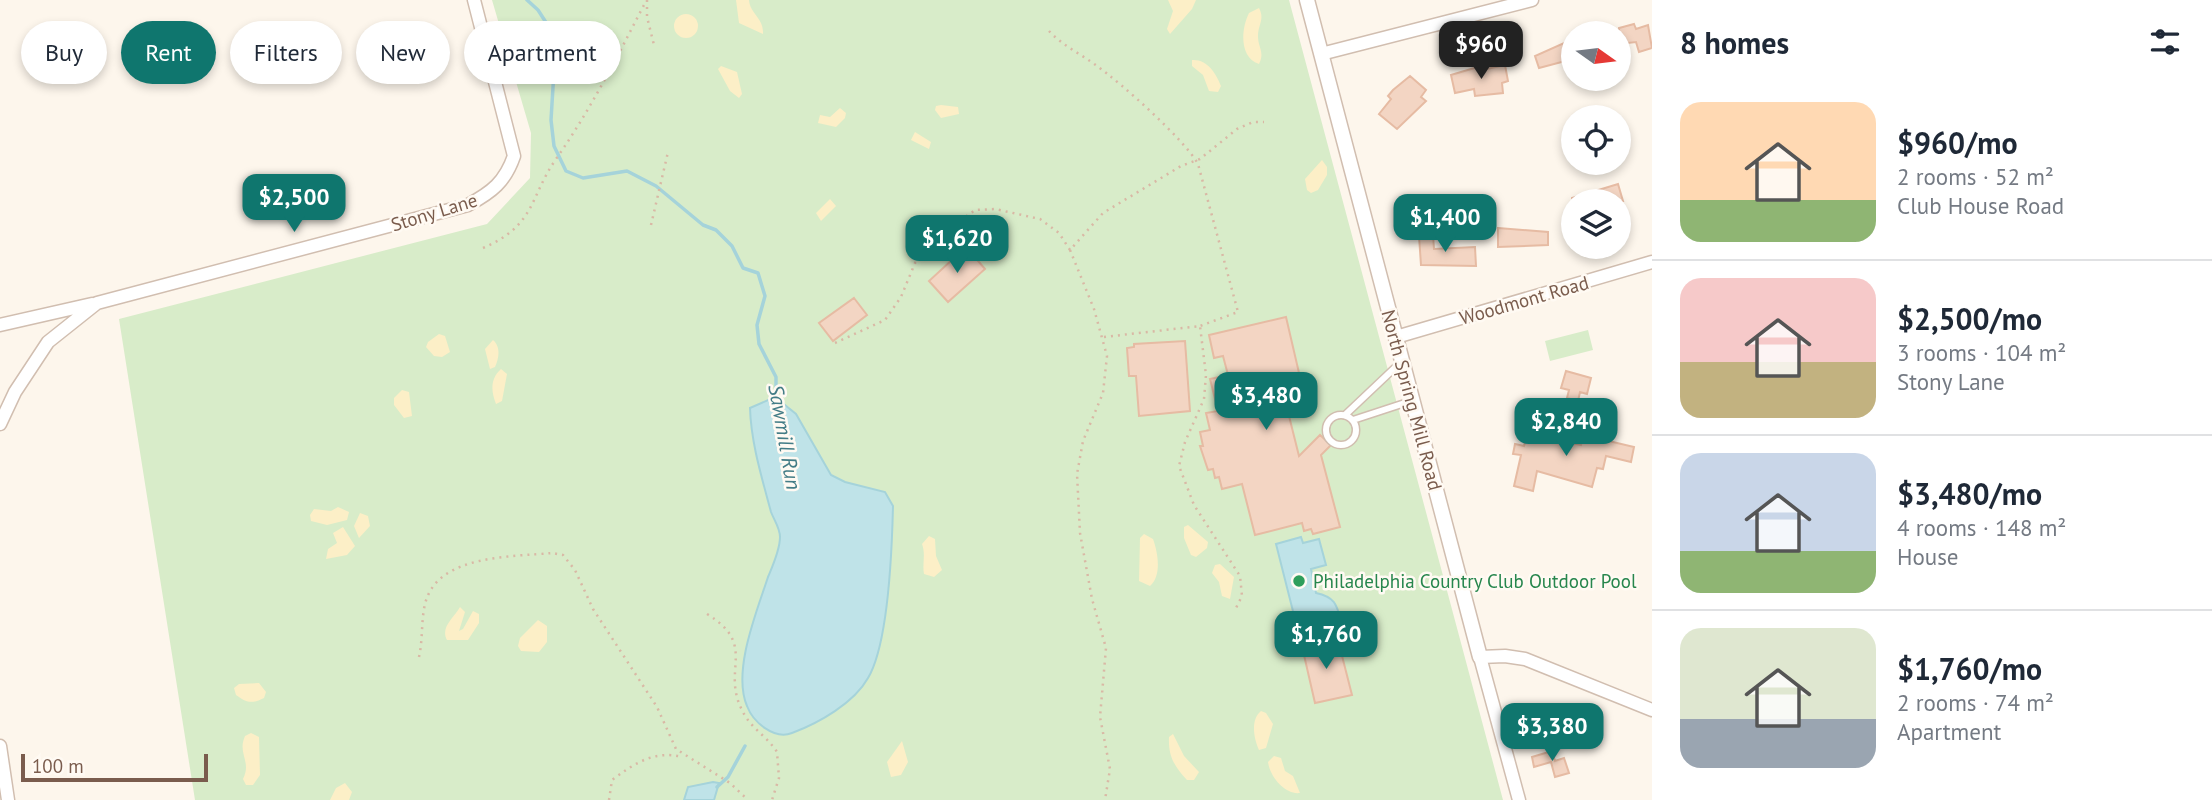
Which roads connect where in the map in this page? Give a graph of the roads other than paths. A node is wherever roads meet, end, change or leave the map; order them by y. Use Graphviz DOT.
graph roads {
  1 [pos="474,0"];
  2 [pos="1307,0"];
  3 [pos="1532,0"];
  4 [pos="1321,54"];
  5 [pos="1652,262"];
  6 [pos="97,303"];
  7 [pos="0,325"];
  8 [pos="1396,337"];
  9 [pos="1402,361"];
  10 [pos="1413,401"];
  11 [pos="1345,415"];
  12 [pos="1353,421"];
  13 [pos="0,424"];
  14 [pos="1480,657"];
  15 [pos="1652,710"];
  16 [pos="0,746"];
  17 [pos="8,800"];
  18 [pos="1518,800"];
  1 -- 6 [label="street, Stony Lane"];
  2 -- 4 [label="street, North Spring Mill Road"];
  3 -- 4 [label="street"];
  4 -- 8 [label="street, North Spring Mill Road"];
  5 -- 8 [label="street, Woodmont Road"];
  6 -- 7 [label="street, Stony Lane"];
  6 -- 13 [label="street, Stony Lane"];
  8 -- 9 [label="street, North Spring Mill Road"];
  9 -- 10 [label="street, North Spring Mill Road"];
  9 -- 11 [label="lane"];
  10 -- 12 [label="lane"];
  10 -- 14 [label="street, North Spring Mill Road"];
  11 -- 12 [label="lane"];
  11 -- 12 [label="lane"];
  14 -- 15 [label="street"];
  14 -- 18 [label="street, North Spring Mill Road"];
  16 -- 17 [label="street"];
}
